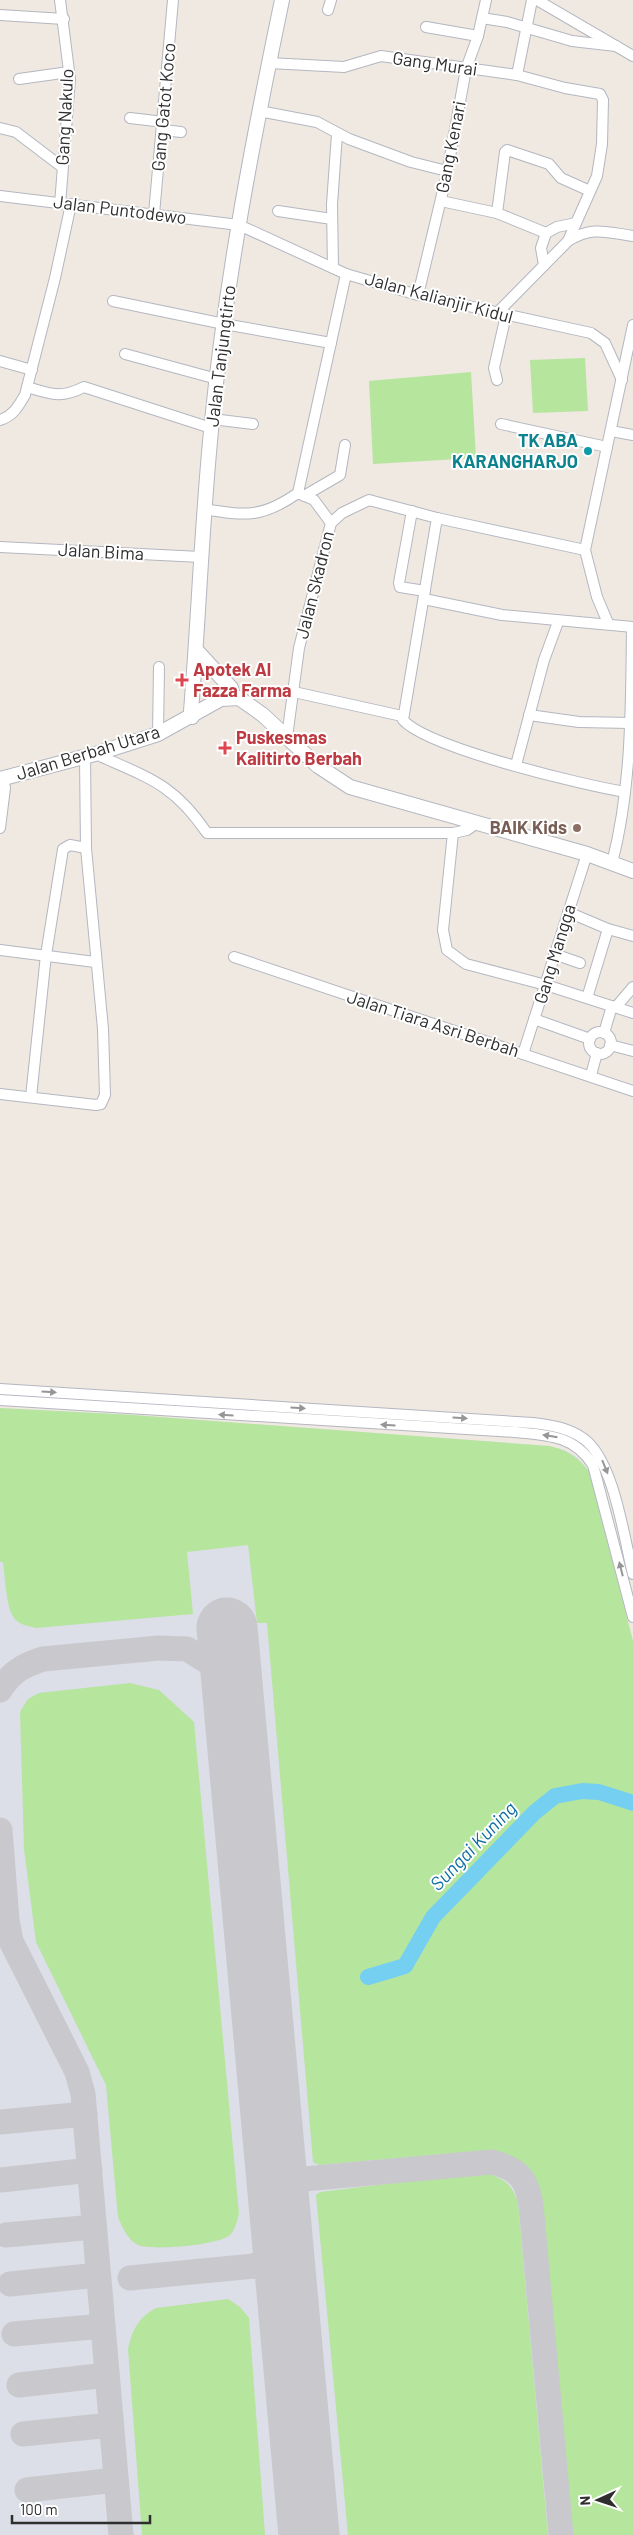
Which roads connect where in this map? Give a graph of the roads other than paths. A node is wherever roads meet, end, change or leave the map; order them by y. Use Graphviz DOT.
graph roads {
  1 [pos="60,0"];
  2 [pos="173,0"];
  3 [pos="282,0"];
  4 [pos="486,0"];
  5 [pos="532,0"];
  6 [pos="537,0"];
  7 [pos="0,15"];
  8 [pos="482,18"];
  9 [pos="64,19"];
  10 [pos="426,27"];
  11 [pos="526,28"];
  12 [pos="478,36"];
  13 [pos="616,46"];
  14 [pos="633,56"];
  15 [pos="269,63"];
  16 [pos="466,68"];
  17 [pos="69,72"];
  18 [pos="517,75"];
  19 [pos="19,79"];
  20 [pos="258,111"];
  21 [pos="130,118"];
  22 [pos="163,126"];
  23 [pos="0,128"];
  24 [pos="181,132"];
  25 [pos="337,134"];
  26 [pos="62,167"];
  27 [pos="447,171"];
  28 [pos="590,191"];
  29 [pos="0,196"];
  30 [pos="440,202"];
  31 [pos="66,204"];
  32 [pos="278,211"];
  33 [pos="497,213"];
  34 [pos="154,214"];
  35 [pos="332,219"];
  36 [pos="576,224"];
  37 [pos="239,225"];
  38 [pos="546,233"];
  39 [pos="633,236"];
  40 [pos="568,242"];
  41 [pos="544,265"];
  42 [pos="333,268"];
  43 [pos="346,274"];
  44 [pos="418,295"];
  45 [pos="113,301"];
  46 [pos="502,314"];
  47 [pos="224,324"];
  48 [pos="633,325"];
  49 [pos="332,343"];
  50 [pos="126,354"];
  51 [pos="0,361"];
  52 [pos="32,370"];
  53 [pos="217,379"];
  54 [pos="497,380"];
  55 [pos="622,380"];
  56 [pos="27,387"];
  57 [pos="0,420"];
  58 [pos="212,424"];
  59 [pos="253,424"];
  60 [pos="501,424"];
  61 [pos="611,431"];
  62 [pos="633,435"];
  63 [pos="345,445"];
  64 [pos="607,447"];
  65 [pos="301,495"];
  66 [pos="204,509"];
  67 [pos="412,511"];
  68 [pos="437,518"];
  69 [pos="331,523"];
  70 [pos="0,547"];
  71 [pos="585,550"];
  72 [pos="201,557"];
  73 [pos="424,595"];
  74 [pos="558,622"];
  75 [pos="608,623"];
  76 [pos="633,627"];
  77 [pos="196,650"];
  78 [pos="160,667"];
  79 [pos="294,692"];
  80 [pos="233,697"];
  81 [pos="529,715"];
  82 [pos="402,716"];
  83 [pos="192,717"];
  84 [pos="630,724"];
  85 [pos="158,734"];
  86 [pos="287,737"];
  87 [pos="99,753"];
  88 [pos="85,757"];
  89 [pos="516,765"];
  90 [pos="1,779"];
  91 [pos="625,792"];
  92 [pos="477,823"];
  93 [pos="0,828"];
  94 [pos="453,833"];
  95 [pos="86,848"];
  96 [pos="587,854"];
  97 [pos="612,863"];
  98 [pos="633,871"];
  99 [pos="568,912"];
  100 [pos="608,929"];
  101 [pos="633,936"];
  102 [pos="0,950"];
  103 [pos="554,954"];
  104 [pos="46,955"];
  105 [pos="234,957"];
  106 [pos="95,962"];
  107 [pos="580,963"];
  108 [pos="546,985"];
  109 [pos="633,987"];
  110 [pos="587,998"];
  111 [pos="614,1007"];
  112 [pos="633,1013"];
  113 [pos="534,1019"];
  114 [pos="604,1032"];
  115 [pos="590,1038"];
  116 [pos="610,1045"];
  117 [pos="633,1052"];
  118 [pos="597,1053"];
  119 [pos="523,1054"];
  120 [pos="591,1075"];
  121 [pos="633,1091"];
  122 [pos="0,1094"];
  123 [pos="31,1097"];
  124 [pos="0,1389"];
  125 [pos="140,1398"];
  126 [pos="0,1400"];
  127 [pos="134,1410"];
  128 [pos="633,1574"];
  129 [pos="633,1617"];
  1 -- 9 [label="street, Gang Nakulo"];
  2 -- 22 [label="street, Gang Gatot Koco"];
  3 -- 15 [label="street, Jalan Tanjungtirto"];
  4 -- 8 [label="street, Gang Kenari"];
  5 -- 11 [label="street"];
  6 -- 13 [label="street"];
  7 -- 9 [label="street"];
  8 -- 11 [label="street"];
  8 -- 12 [label="street, Gang Kenari"];
  9 -- 17 [label="street, Gang Nakulo"];
  10 -- 12 [label="street"];
  11 -- 13 [label="street"];
  11 -- 18 [label="street"];
  12 -- 16 [label="street, Gang Kenari"];
  13 -- 14 [label="street"];
  15 -- 16 [label="street, Gang Murai"];
  15 -- 20 [label="street, Jalan Tanjungtirto"];
  16 -- 18 [label="street, Gang Murai"];
  16 -- 27 [label="street, Gang Kenari"];
  17 -- 19 [label="street"];
  17 -- 26 [label="street, Gang Nakulo"];
  18 -- 28 [label="street, Gang Murai"];
  20 -- 25 [label="street"];
  20 -- 37 [label="street, Jalan Tanjungtirto"];
  21 -- 22 [label="street"];
  22 -- 24 [label="street"];
  22 -- 34 [label="street, Gang Gatot Koco"];
  23 -- 26 [label="street"];
  25 -- 27 [label="street"];
  25 -- 35 [label="street"];
  26 -- 31 [label="street, Gang Nakulo"];
  27 -- 30 [label="street, Gang Kenari"];
  28 -- 33 [label="street"];
  28 -- 36 [label="street"];
  29 -- 31 [label="street, Jalan Puntodewo"];
  30 -- 33 [label="street"];
  30 -- 44 [label="street, Gang Kenari"];
  31 -- 34 [label="street, Jalan Puntodewo"];
  31 -- 52 [label="street, Gang Nakulo"];
  32 -- 35 [label="street"];
  33 -- 38 [label="street"];
  34 -- 37 [label="street, Jalan Puntodewo"];
  35 -- 42 [label="street"];
  36 -- 38 [label="street"];
  36 -- 40 [label="street"];
  37 -- 42 [label="street, Jalan Kalianjir Kidul"];
  37 -- 47 [label="street, Jalan Tanjungtirto"];
  38 -- 41 [label="street"];
  39 -- 40 [label="street"];
  40 -- 41 [label="street"];
  41 -- 46 [label="street"];
  42 -- 43 [label="street, Jalan Kalianjir Kidul"];
  43 -- 44 [label="street, Jalan Kalianjir Kidul"];
  43 -- 49 [label="street"];
  44 -- 46 [label="street, Jalan Kalianjir Kidul"];
  45 -- 47 [label="street"];
  46 -- 54 [label="street"];
  46 -- 55 [label="street, Jalan Kalianjir Kidul"];
  47 -- 49 [label="street"];
  47 -- 53 [label="street, Jalan Tanjungtirto"];
  48 -- 55 [label="street"];
  49 -- 65 [label="street"];
  50 -- 53 [label="street"];
  51 -- 52 [label="street"];
  52 -- 56 [label="street, Gang Nakulo"];
  53 -- 58 [label="street, Jalan Tanjungtirto"];
  55 -- 61 [label="street"];
  56 -- 57 [label="street, Gang Nakulo"];
  56 -- 58 [label="street"];
  58 -- 59 [label="street"];
  58 -- 66 [label="street, Jalan Tanjungtirto"];
  60 -- 64 [label="street"];
  61 -- 62 [label="street"];
  61 -- 64 [label="street"];
  63 -- 65 [label="street"];
  64 -- 71 [label="street"];
  65 -- 66 [label="street"];
  65 -- 69 [label="street"];
  66 -- 72 [label="street, Jalan Tanjungtirto"];
  67 -- 68 [label="street"];
  67 -- 69 [label="street"];
  67 -- 73 [label="street"];
  68 -- 71 [label="street"];
  68 -- 73 [label="street"];
  69 -- 79 [label="street, Jalan Skadron"];
  70 -- 72 [label="street, Jalan Bima"];
  71 -- 75 [label="street"];
  72 -- 77 [label="street, Jalan Tanjungtirto"];
  73 -- 74 [label="street"];
  73 -- 82 [label="street"];
  74 -- 75 [label="street"];
  74 -- 81 [label="street"];
  75 -- 76 [label="street"];
  76 -- 84 [label="street"];
  77 -- 80 [label="street"];
  77 -- 83 [label="street, Jalan Tanjungtirto"];
  78 -- 85 [label="street"];
  79 -- 82 [label="street"];
  79 -- 86 [label="street, Jalan Skadron"];
  80 -- 83 [label="street, Jalan Berbah Utara"];
  80 -- 86 [label="street"];
  81 -- 84 [label="street"];
  81 -- 89 [label="street"];
  82 -- 89 [label="street"];
  83 -- 85 [label="street, Jalan Berbah Utara"];
  84 -- 91 [label="street"];
  85 -- 87 [label="street, Jalan Berbah Utara"];
  86 -- 92 [label="street"];
  87 -- 88 [label="street, Jalan Berbah Utara"];
  87 -- 94 [label="street"];
  88 -- 90 [label="street, Jalan Berbah Utara"];
  88 -- 95 [label="street"];
  89 -- 91 [label="street"];
  90 -- 93 [label="street"];
  91 -- 97 [label="street"];
  92 -- 94 [label="street"];
  92 -- 96 [label="street"];
  94 -- 108 [label="street"];
  95 -- 104 [label="street"];
  95 -- 106 [label="street"];
  96 -- 97 [label="street"];
  96 -- 99 [label="street, Gang Mangga"];
  97 -- 98 [label="street"];
  99 -- 100 [label="street"];
  99 -- 103 [label="street, Gang Mangga"];
  100 -- 101 [label="street"];
  100 -- 110 [label="street"];
  102 -- 104 [label="street"];
  103 -- 107 [label="street"];
  103 -- 108 [label="street, Gang Mangga"];
  104 -- 106 [label="street"];
  104 -- 123 [label="street"];
  105 -- 119 [label="street, Jalan Tiara Asri Berbah"];
  106 -- 123 [label="street"];
  108 -- 110 [label="street"];
  108 -- 113 [label="street, Gang Mangga"];
  109 -- 111 [label="street"];
  110 -- 111 [label="street"];
  111 -- 112 [label="street"];
  111 -- 114 [label="street"];
  113 -- 115 [label="street"];
  113 -- 119 [label="street, Gang Mangga"];
  114 -- 115 [label="street"];
  114 -- 116 [label="street"];
  115 -- 118 [label="street"];
  116 -- 117 [label="street"];
  116 -- 118 [label="street"];
  118 -- 120 [label="street"];
  119 -- 120 [label="street, Jalan Tiara Asri Berbah"];
  120 -- 121 [label="street, Jalan Tiara Asri Berbah"];
  122 -- 123 [label="street"];
  124 -- 125 [label="street, one-way"];
  125 -- 127 [label="street"];
  125 -- 128 [label="street, one-way"];
  126 -- 127 [label="street"];
  129 -- 127 [label="street, one-way"];
}
